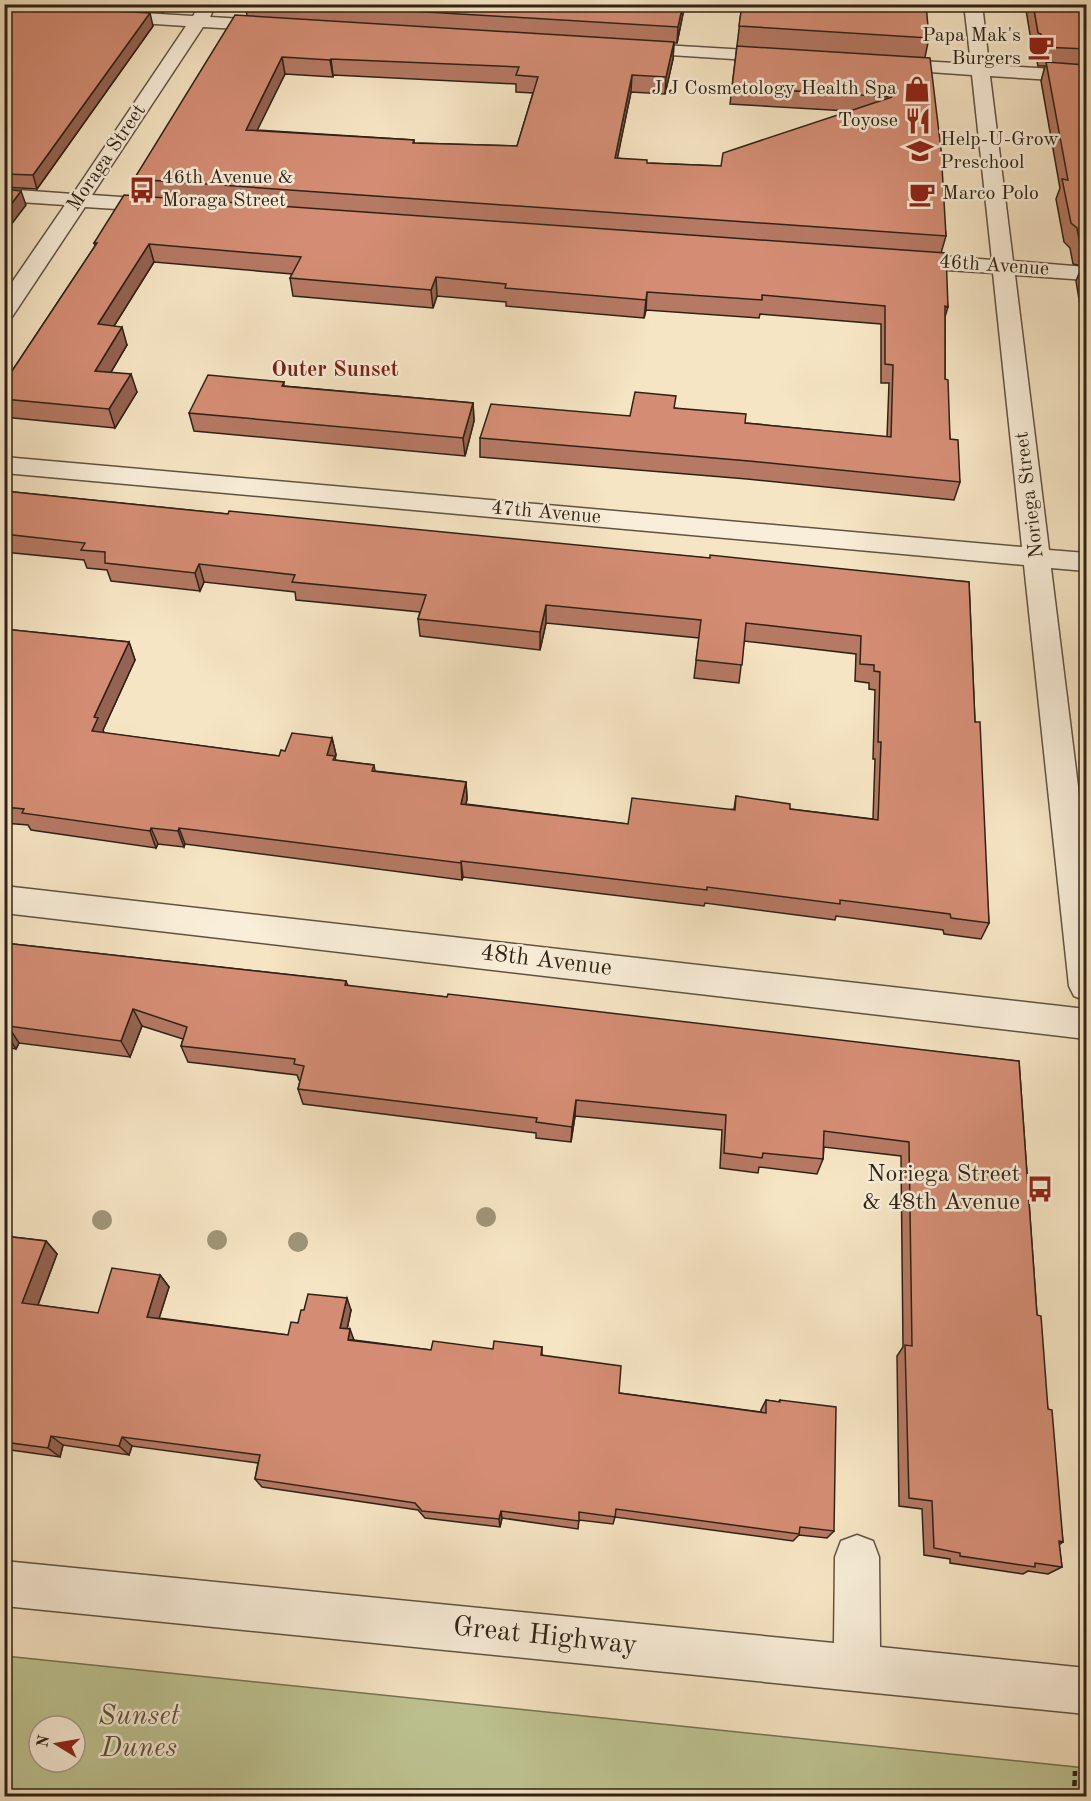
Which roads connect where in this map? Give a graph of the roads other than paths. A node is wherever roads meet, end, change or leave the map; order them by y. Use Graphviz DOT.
graph roads {
  1 [pos="209,4"];
  2 [pos="973,4"];
  3 [pos="95,15"];
  4 [pos="198,22"];
  5 [pos="292,27"];
  6 [pos="610,47"];
  7 [pos="798,58"];
  8 [pos="868,63"];
  9 [pos="981,69"];
  10 [pos="1086,76"];
  11 [pos="4,195"];
  12 [pos="79,200"];
  13 [pos="180,207"];
  14 [pos="877,258"];
  15 [pos="1003,267"];
  16 [pos="1086,273"];
  17 [pos="4,312"];
  18 [pos="4,465"];
  19 [pos="1037,557"];
  20 [pos="1086,561"];
  21 [pos="4,899"];
  22 [pos="1086,986"];
  23 [pos="1086,1024"];
  24 [pos="857,1557"];
  25 [pos="4,1583"];
  26 [pos="857,1668"];
  27 [pos="1086,1690"];
  1 -- 4 [label="street, Moraga Street"];
  2 -- 9 [label="street, Noriega Street"];
  3 -- 4 [label="street"];
  4 -- 5 [label="street"];
  4 -- 12 [label="street, Moraga Street"];
  6 -- 7 [label="street"];
  8 -- 9 [label="street"];
  9 -- 10 [label="street"];
  9 -- 15 [label="street, Noriega Street"];
  11 -- 12 [label="street"];
  12 -- 13 [label="street"];
  12 -- 17 [label="street, Moraga Street"];
  14 -- 15 [label="street, 46th Avenue"];
  15 -- 16 [label="street, 46th Avenue"];
  15 -- 19 [label="street, Noriega Street"];
  18 -- 19 [label="street, 47th Avenue"];
  19 -- 20 [label="street, 47th Avenue"];
  19 -- 22 [label="street, Noriega Street"];
  21 -- 23 [label="street, 48th Avenue"];
  24 -- 26 [label="street"];
  25 -- 26 [label="street, Great Highway"];
  26 -- 27 [label="street, Great Highway"];
}
